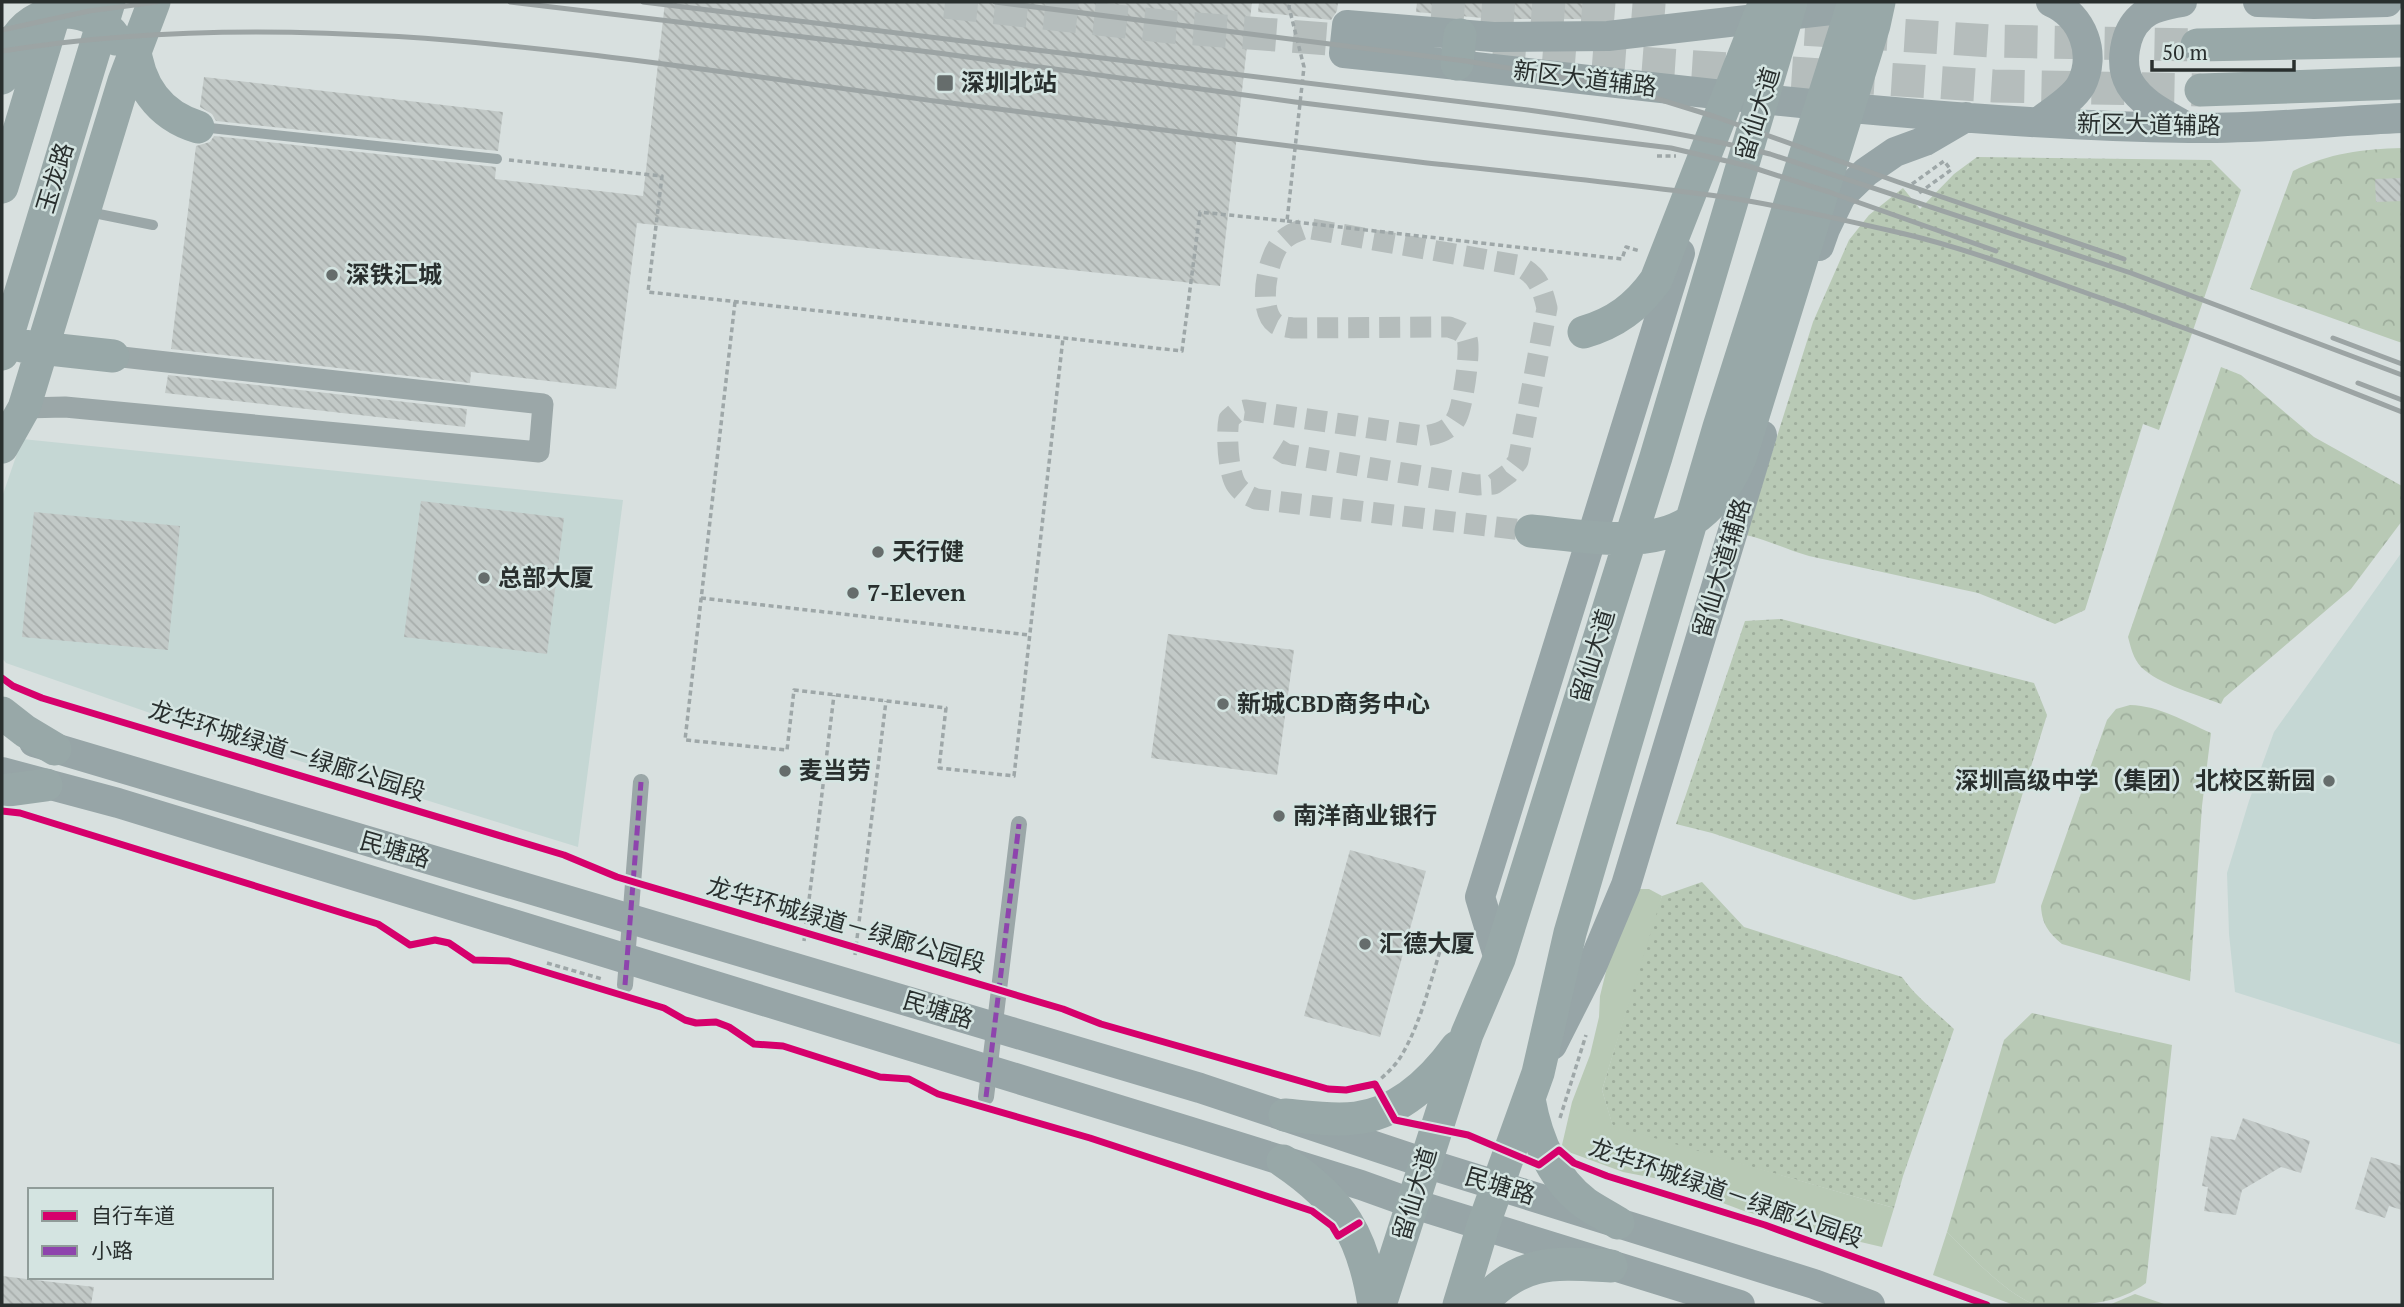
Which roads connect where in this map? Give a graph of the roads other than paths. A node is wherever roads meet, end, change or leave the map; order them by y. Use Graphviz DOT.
graph roads {
  1 [pos="18,2"];
  2 [pos="58,2"];
  3 [pos="109,2"];
  4 [pos="138,2"];
  5 [pos="154,2"];
  6 [pos="1765,2"];
  7 [pos="1791,2"];
  8 [pos="1854,2"];
  9 [pos="1879,2"];
  10 [pos="1894,2"];
  11 [pos="2052,2"];
  12 [pos="2182,2"];
  13 [pos="2258,2"];
  14 [pos="2387,2"];
  15 [pos="2,23"];
  16 [pos="2,31"];
  17 [pos="2402,41"];
  18 [pos="2197,45"];
  19 [pos="4,71"];
  20 [pos="124,81"];
  21 [pos="2402,83"];
  22 [pos="1668,89"];
  23 [pos="2202,90"];
  24 [pos="1966,117"];
  25 [pos="2402,118"];
  26 [pos="2040,121"];
  27 [pos="198,127"];
  28 [pos="2190,128"];
  29 [pos="497,159"];
  30 [pos="2,187"];
  31 [pos="83,211"];
  32 [pos="153,225"];
  33 [pos="1584,332"];
  34 [pos="2,344"];
  35 [pos="2,354"];
  36 [pos="113,356"];
  37 [pos="24,408"];
  38 [pos="2,447"];
  39 [pos="1531,531"];
  40 [pos="2,713"];
  41 [pos="2,731"];
  42 [pos="55,749"];
  43 [pos="2,772"];
  44 [pos="641,782"];
  45 [pos="46,785"];
  46 [pos="2,791"];
  47 [pos="1019,824"];
  48 [pos="1499,959"];
  49 [pos="625,985"];
  50 [pos="1467,1034"];
  51 [pos="1533,1086"];
  52 [pos="1200,1088"];
  53 [pos="986,1097"];
  54 [pos="1285,1115"];
  55 [pos="1188,1131"];
  56 [pos="1283,1161"];
  57 [pos="1425,1163"];
  58 [pos="1497,1185"];
  59 [pos="1414,1204"];
  60 [pos="1618,1223"];
  61 [pos="1483,1226"];
  62 [pos="1611,1266"];
  63 [pos="1374,1305"];
  64 [pos="1380,1305"];
  65 [pos="1459,1305"];
  66 [pos="1480,1305"];
  67 [pos="1740,1305"];
  68 [pos="1870,1305"];
  1 -- 16 [label="main road"];
  2 -- 30 [label="main road, 玉龙路"];
  3 -- 35 [label="main road, 玉龙路"];
  4 -- 27 [label="main road"];
  5 -- 20 [label="main road"];
  6 -- 33 [label="main road"];
  7 -- 48 [label="main road, 留仙大道"];
  8 -- 51 [label="main road"];
  9 -- 39 [label="main road"];
  10 -- 22 [label="main road, 新区大道辅路"];
  11 -- 26 [label="main road"];
  12 -- 28 [label="main road"];
  13 -- 14 [label="main road"];
  15 -- 19 [label="main road"];
  17 -- 18 [label="main road"];
  19 -- 20 [label="main road"];
  20 -- 31 [label="main road"];
  21 -- 23 [label="main road"];
  22 -- 24 [label="main road, 新区大道辅路"];
  22 -- 48 [label="main road"];
  24 -- 26 [label="main road, 新区大道辅路"];
  24 -- 51 [label="main road, 留仙大道辅路"];
  25 -- 28 [label="main road, 新区大道辅路"];
  26 -- 28 [label="main road, 新区大道辅路"];
  27 -- 29 [label="lane"];
  31 -- 32 [label="lane"];
  31 -- 37 [label="main road"];
  34 -- 36 [label="main road"];
  36 -- 37 [label="street"];
  37 -- 38 [label="main road"];
  40 -- 42 [label="main road"];
  41 -- 42 [label="main road, 民塘路"];
  42 -- 52 [label="main road, 民塘路"];
  43 -- 45 [label="main road, 民塘路"];
  44 -- 49 [label="street"];
  45 -- 46 [label="main road"];
  45 -- 55 [label="main road, 民塘路"];
  47 -- 53 [label="street"];
  48 -- 50 [label="main road, 留仙大道"];
  50 -- 54 [label="main road"];
  50 -- 57 [label="main road, 留仙大道"];
  51 -- 58 [label="main road"];
  51 -- 60 [label="main road"];
  52 -- 54 [label="main road, 民塘路"];
  52 -- 55 [label="main road"];
  54 -- 57 [label="main road, 民塘路"];
  55 -- 56 [label="main road, 民塘路"];
  56 -- 59 [label="main road, 民塘路"];
  56 -- 63 [label="main road"];
  57 -- 58 [label="main road, 民塘路"];
  57 -- 59 [label="main road, 留仙大道"];
  58 -- 60 [label="main road, 民塘路"];
  58 -- 61 [label="main road"];
  59 -- 61 [label="main road, 民塘路"];
  59 -- 64 [label="main road, 留仙大道"];
  60 -- 68 [label="main road, 民塘路"];
  61 -- 62 [label="main road, 民塘路"];
  61 -- 65 [label="main road"];
  62 -- 66 [label="main road"];
  62 -- 67 [label="main road, 民塘路"];
}
